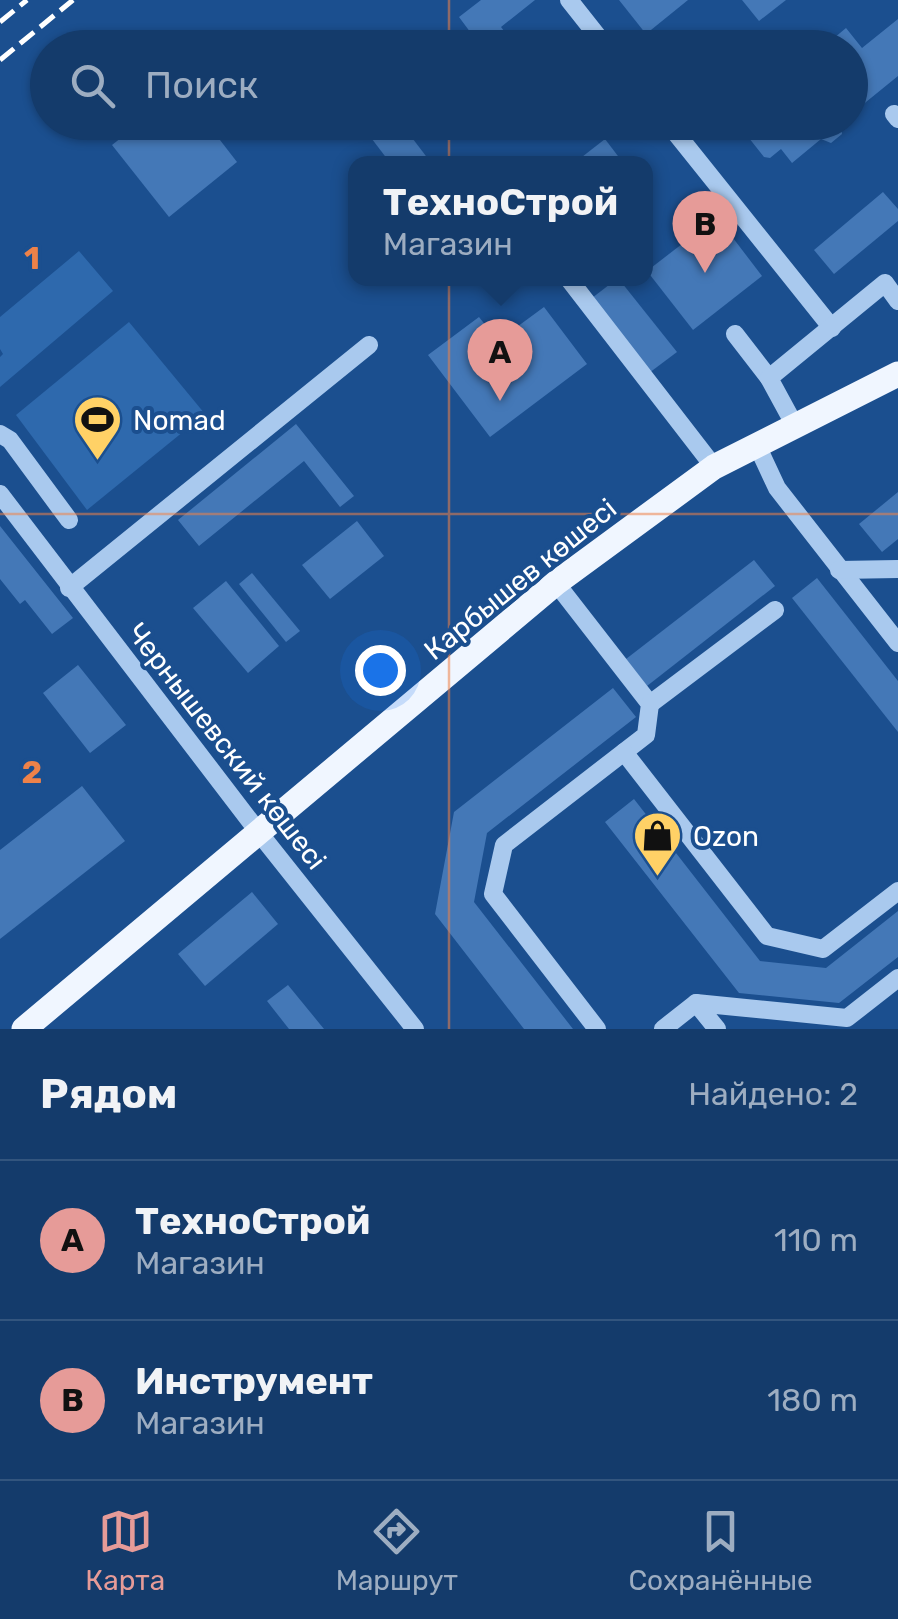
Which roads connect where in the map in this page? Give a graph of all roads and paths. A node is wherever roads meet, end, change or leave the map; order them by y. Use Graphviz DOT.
graph roads {
  1 [pos="568,0"];
  2 [pos="592,30"];
  3 [pos="681,140"];
  4 [pos="891,278"];
  5 [pos="574,286"];
  6 [pos="898,302"];
  7 [pos="832,328"];
  8 [pos="736,334"];
  9 [pos="369,345"];
  10 [pos="898,374"];
  11 [pos="769,378"];
  12 [pos="794,424"];
  13 [pos="0,434"];
  14 [pos="756,443"];
  15 [pos="714,467"];
  16 [pos="0,494"];
  17 [pos="70,520"];
  18 [pos="839,570"];
  19 [pos="898,570"];
  20 [pos="556,583"];
  21 [pos="69,588"];
  22 [pos="775,610"];
  23 [pos="898,643"];
  24 [pos="650,704"];
  25 [pos="624,752"];
  26 [pos="260,834"];
  27 [pos="898,891"];
  28 [pos="898,978"];
  29 [pos="696,1003"];
  30 [pos="24,1029"];
  31 [pos="415,1029"];
  32 [pos="597,1029"];
  33 [pos="662,1029"];
  34 [pos="717,1029"];
  1 -- 2 [label="street"];
  3 -- 7 [label="street"];
  4 -- 6 [label="street"];
  4 -- 7 [label="street"];
  5 -- 15 [label="street"];
  7 -- 11 [label="street"];
  8 -- 11 [label="street"];
  9 -- 21 [label="street"];
  10 -- 12 [label="main road, Карбышев көшесі"];
  11 -- 12 [label="street"];
  12 -- 14 [label="main road, Карбышев көшесі"];
  13 -- 17 [label="street"];
  14 -- 15 [label="main road, Карбышев көшесі"];
  14 -- 18 [label="street"];
  15 -- 20 [label="main road, Карбышев көшесі"];
  16 -- 21 [label="street, Чернышевский көшесі"];
  18 -- 19 [label="street"];
  18 -- 23 [label="street"];
  20 -- 24 [label="street"];
  20 -- 26 [label="main road, Карбышев көшесі"];
  21 -- 26 [label="street, Чернышевский көшесі"];
  22 -- 24 [label="street"];
  24 -- 25 [label="street"];
  25 -- 27 [label="street"];
  25 -- 32 [label="street"];
  26 -- 30 [label="main road, Карбышев көшесі"];
  26 -- 31 [label="street, Чернышевский көшесі"];
  28 -- 29 [label="street"];
  29 -- 33 [label="street"];
  29 -- 34 [label="street"];
}
